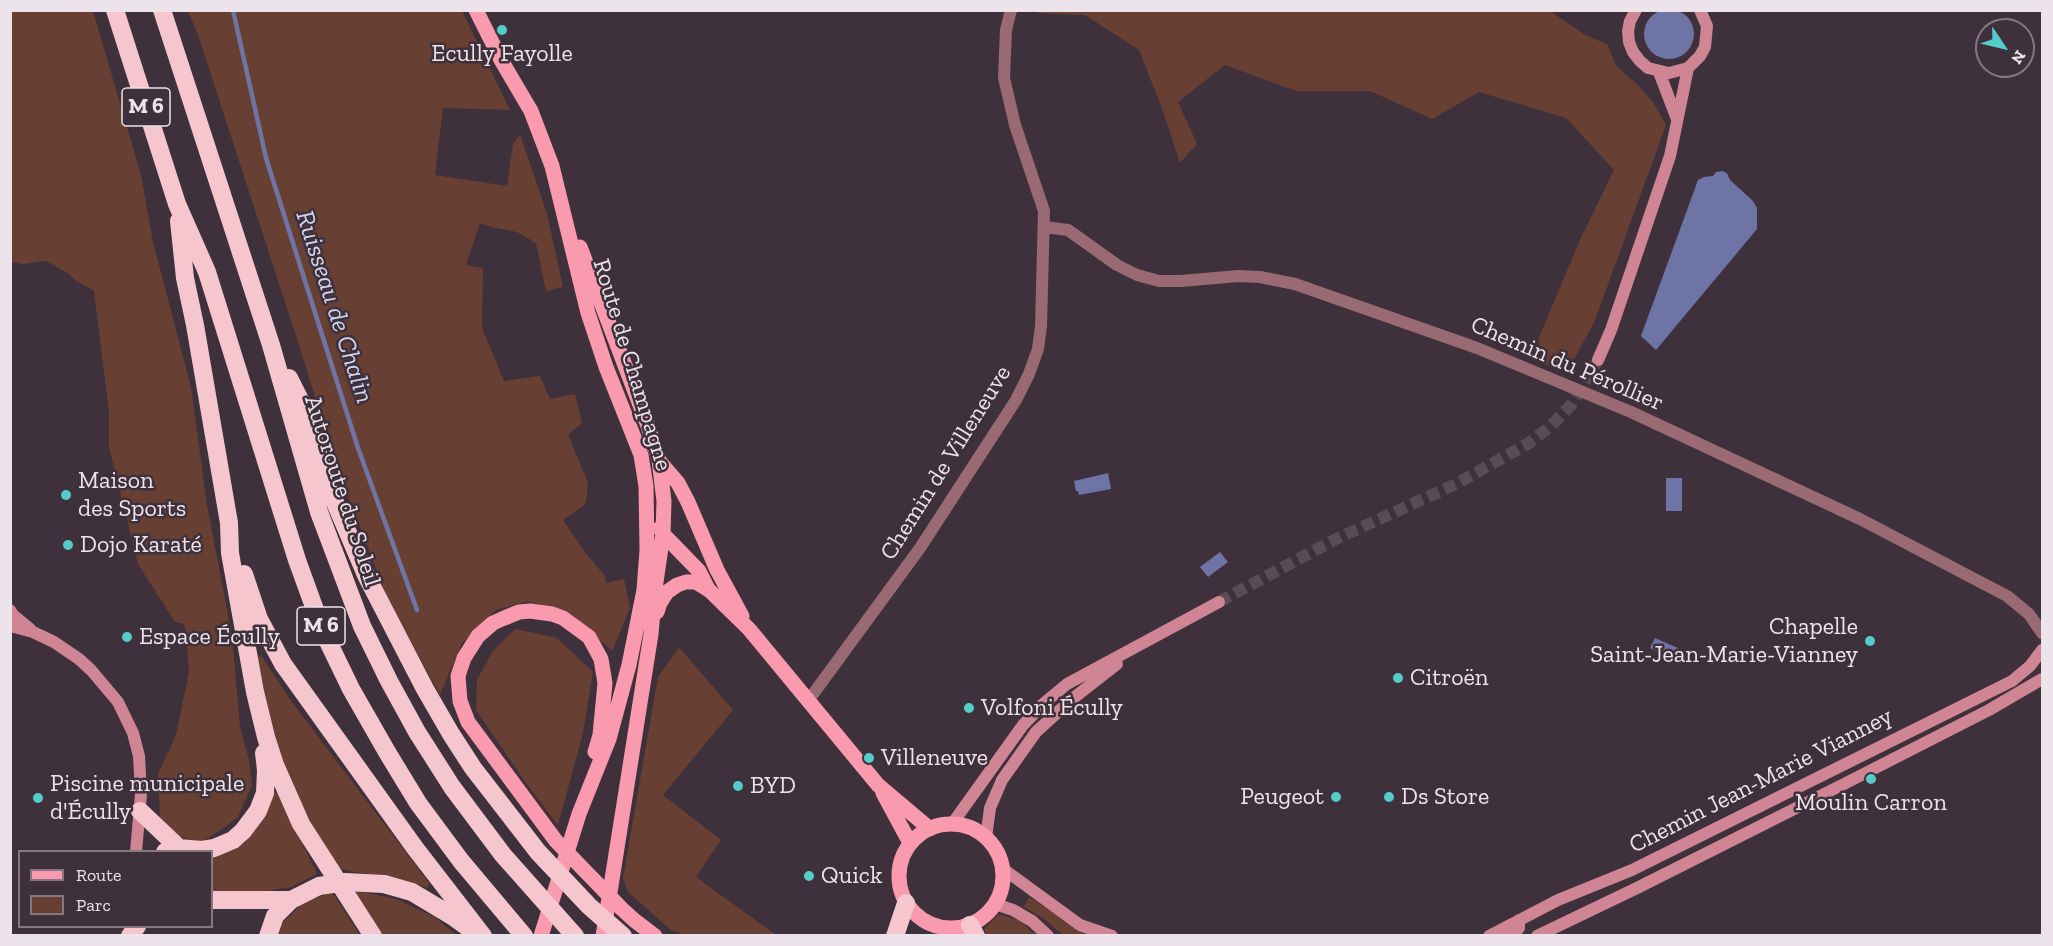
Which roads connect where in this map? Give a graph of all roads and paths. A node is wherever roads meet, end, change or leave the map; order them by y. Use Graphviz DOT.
graph roads {
  1 [pos="116,10"];
  2 [pos="162,10"];
  3 [pos="476,10"];
  4 [pos="1011,10"];
  5 [pos="1636,10"];
  6 [pos="1700,10"];
  7 [pos="1688,68"];
  8 [pos="1659,72"];
  9 [pos="1677,120"];
  10 [pos="559,190"];
  11 [pos="177,204"];
  12 [pos="1044,227"];
  13 [pos="271,345"];
  14 [pos="1598,360"];
  15 [pos="659,460"];
  16 [pos="646,486"];
  17 [pos="229,523"];
  18 [pos="663,534"];
  19 [pos="709,590"];
  20 [pos="1219,602"];
  21 [pos="10,610"];
  22 [pos="10,626"];
  23 [pos="749,629"];
  24 [pos="33,632"];
  25 [pos="2043,633"];
  26 [pos="651,634"];
  27 [pos="1142,645"];
  28 [pos="2043,650"];
  29 [pos="2043,680"];
  30 [pos="255,692"];
  31 [pos="808,701"];
  32 [pos="878,785"];
  33 [pos="140,811"];
  34 [pos="579,814"];
  35 [pos="952,824"];
  36 [pos="930,829"];
  37 [pos="986,838"];
  38 [pos="910,843"];
  39 [pos="136,850"];
  40 [pos="172,850"];
  41 [pos="1002,868"];
  42 [pos="213,900"];
  43 [pos="291,900"];
  44 [pos="906,903"];
  45 [pos="995,904"];
  46 [pos="1520,920"];
  47 [pos="964,931"];
  48 [pos="268,936"];
  49 [pos="373,936"];
  50 [pos="480,936"];
  51 [pos="524,936"];
  52 [pos="541,936"];
  53 [pos="575,936"];
  54 [pos="603,936"];
  55 [pos="623,936"];
  56 [pos="656,936"];
  57 [pos="895,936"];
  58 [pos="1048,936"];
  59 [pos="1112,936"];
  60 [pos="1489,936"];
  61 [pos="1511,936"];
  62 [pos="1537,936"];
  1 -- 11 [label="highway, M 6"];
  2 -- 13 [label="highway, Autoroute du Soleil / M 6"];
  3 -- 10 [label="main road, Route de Champagne"];
  4 -- 12 [label="street, Chemin de Villeneuve"];
  5 -- 8 [label="street"];
  6 -- 7 [label="street"];
  7 -- 8 [label="street"];
  7 -- 9 [label="street"];
  8 -- 9 [label="street"];
  9 -- 14 [label="street"];
  10 -- 15 [label="main road, Route de Champagne"];
  10 -- 16 [label="main road, Route de Champagne"];
  11 -- 17 [label="highway"];
  11 -- 51 [label="highway, M 6"];
  12 -- 25 [label="street, Chemin du Pérollier"];
  12 -- 31 [label="street, Chemin de Villeneuve"];
  13 -- 53 [label="highway, Autoroute du Soleil / M 6"];
  13 -- 55 [label="highway"];
  15 -- 18 [label="main road, Route de Champagne"];
  15 -- 23 [label="main road"];
  16 -- 18 [label="main road"];
  16 -- 34 [label="main road, Route de Champagne"];
  17 -- 30 [label="highway"];
  17 -- 50 [label="highway"];
  18 -- 19 [label="main road"];
  18 -- 26 [label="main road, Route de Champagne"];
  19 -- 23 [label="main road"];
  19 -- 26 [label="main road"];
  20 -- 27 [label="street"];
  21 -- 24 [label="street"];
  22 -- 24 [label="street"];
  23 -- 31 [label="main road"];
  24 -- 33 [label="street"];
  26 -- 54 [label="main road, Route de Champagne"];
  27 -- 35 [label="street"];
  27 -- 37 [label="street"];
  28 -- 46 [label="street, Chemin Jean-Marie Vianney"];
  29 -- 62 [label="street, Chemin Jean-Marie Vianney"];
  30 -- 40 [label="highway"];
  30 -- 49 [label="highway"];
  31 -- 32 [label="main road"];
  32 -- 36 [label="main road"];
  32 -- 38 [label="main road"];
  33 -- 39 [label="street"];
  33 -- 40 [label="highway"];
  34 -- 52 [label="main road, Route de Champagne"];
  34 -- 56 [label="main road"];
  35 -- 36 [label="main road"];
  35 -- 37 [label="main road"];
  36 -- 38 [label="main road"];
  37 -- 41 [label="main road"];
  38 -- 44 [label="main road"];
  41 -- 45 [label="main road"];
  41 -- 59 [label="street"];
  42 -- 43 [label="highway"];
  43 -- 48 [label="highway"];
  43 -- 50 [label="highway"];
  44 -- 47 [label="main road"];
  44 -- 57 [label="highway"];
  45 -- 47 [label="main road"];
  45 -- 58 [label="street"];
  46 -- 60 [label="street, Chemin Jean-Marie Vianney"];
  46 -- 61 [label="street"];
}
